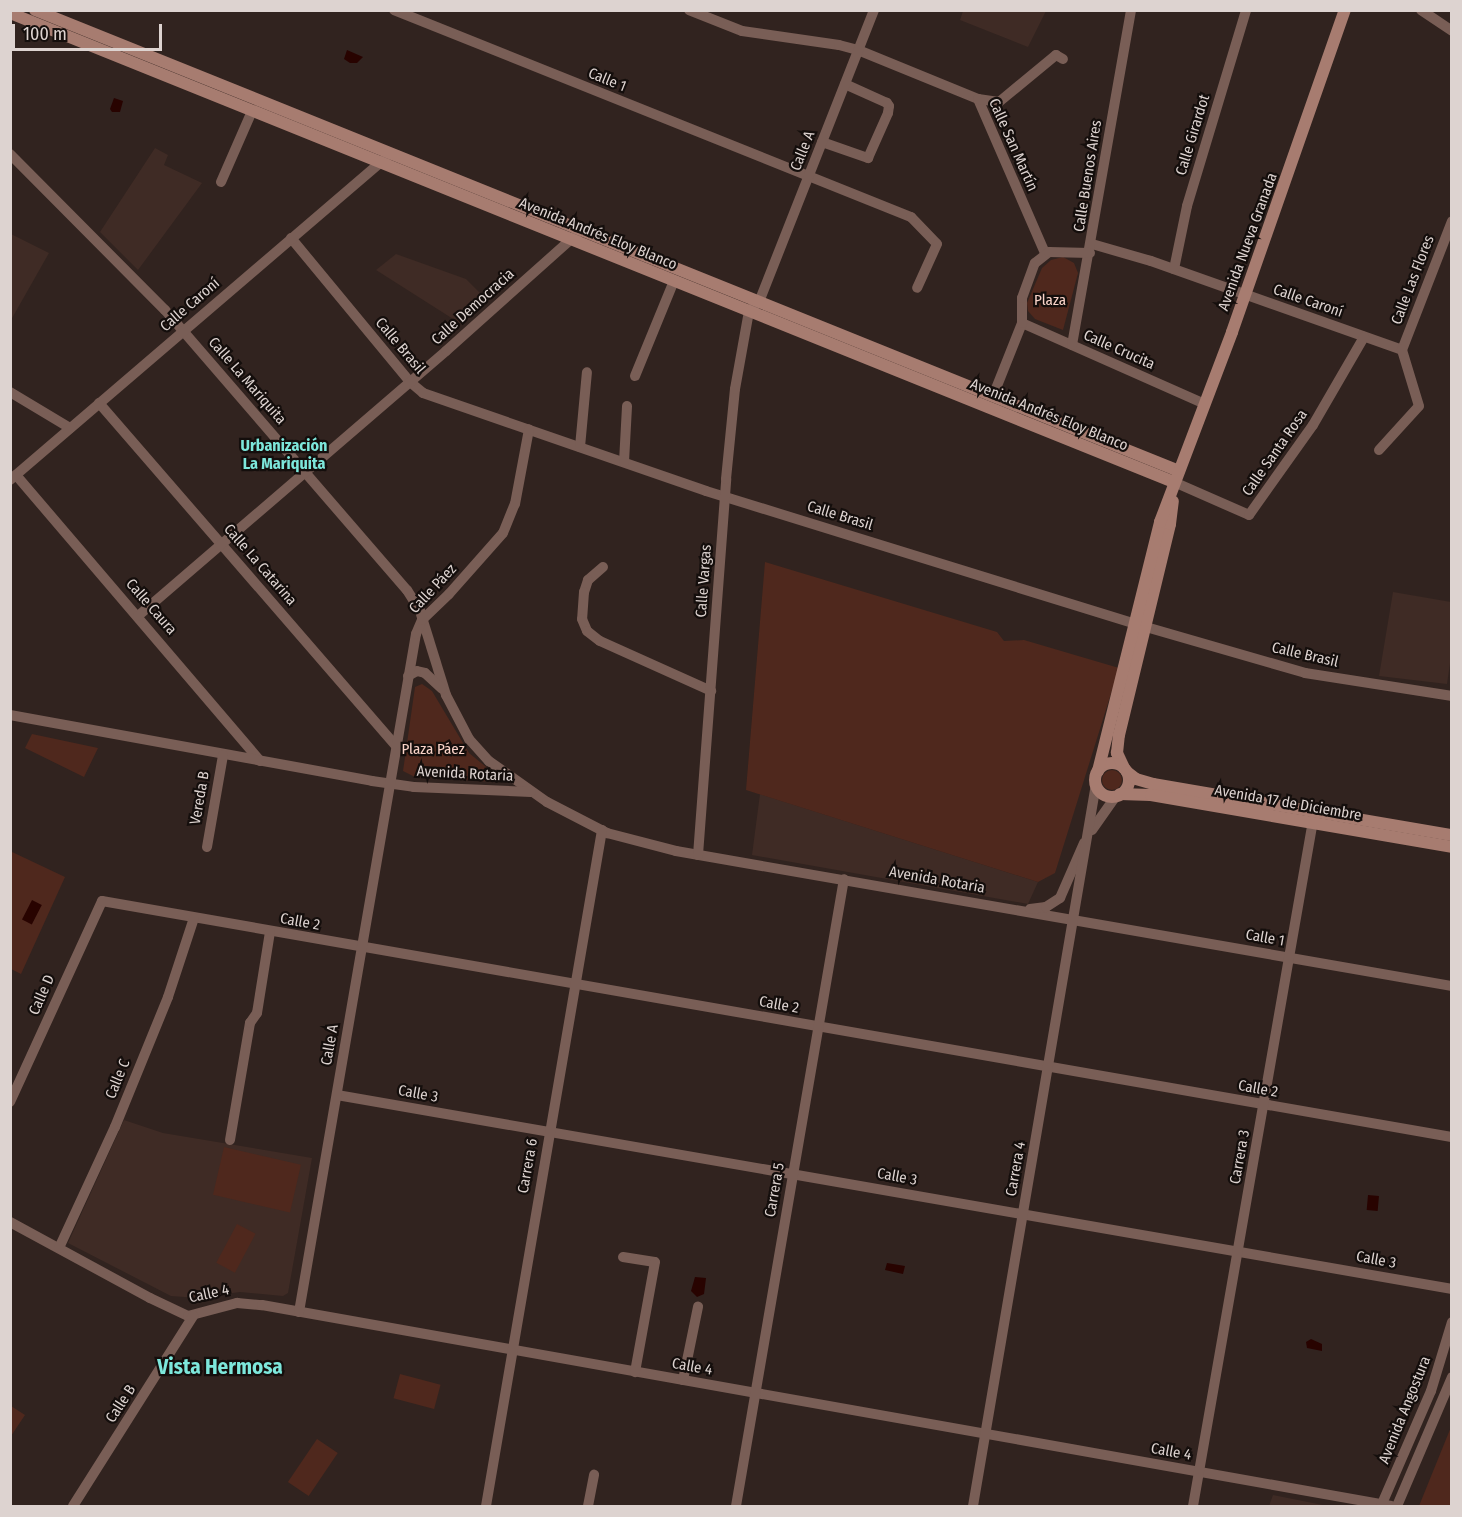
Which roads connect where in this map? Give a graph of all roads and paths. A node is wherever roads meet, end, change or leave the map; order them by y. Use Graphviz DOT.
graph roads {
  1 [pos="35,10"];
  2 [pos="394,10"];
  3 [pos="689,10"];
  4 [pos="874,10"];
  5 [pos="1131,10"];
  6 [pos="1246,10"];
  7 [pos="1345,10"];
  8 [pos="1421,10"];
  9 [pos="16,13"];
  10 [pos="1452,31"];
  11 [pos="858,50"];
  12 [pos="1063,59"];
  13 [pos="845,84"];
  14 [pos="978,99"];
  15 [pos="252,111"];
  16 [pos="822,142"];
  17 [pos="10,154"];
  18 [pos="390,154"];
  19 [pos="380,162"];
  20 [pos="808,178"];
  21 [pos="221,182"];
  22 [pos="1452,221"];
  23 [pos="581,230"];
  24 [pos="291,238"];
  25 [pos="571,239"];
  26 [pos="1091,248"];
  27 [pos="1044,253"];
  28 [pos="1173,269"];
  29 [pos="674,281"];
  30 [pos="917,288"];
  31 [pos="1245,295"];
  32 [pos="759,302"];
  33 [pos="749,311"];
  34 [pos="1022,323"];
  35 [pos="183,330"];
  36 [pos="1364,337"];
  37 [pos="1072,345"];
  38 [pos="1402,350"];
  39 [pos="587,372"];
  40 [pos="635,376"];
  41 [pos="410,382"];
  42 [pos="10,392"];
  43 [pos="993,396"];
  44 [pos="99,403"];
  45 [pos="1205,404"];
  46 [pos="627,406"];
  47 [pos="70,428"];
  48 [pos="530,429"];
  49 [pos="580,447"];
  50 [pos="1379,450"];
  51 [pos="624,462"];
  52 [pos="305,472"];
  53 [pos="14,477"];
  54 [pos="1177,477"];
  55 [pos="725,497"];
  56 [pos="222,544"];
  57 [pos="603,567"];
  58 [pos="138,616"];
  59 [pos="422,620"];
  60 [pos="1141,625"];
  61 [pos="408,676"];
  62 [pos="711,691"];
  63 [pos="446,695"];
  64 [pos="1452,696"];
  65 [pos="10,715"];
  66 [pos="398,747"];
  67 [pos="223,755"];
  68 [pos="260,761"];
  69 [pos="1125,770"];
  70 [pos="1097,777"];
  71 [pos="392,784"];
  72 [pos="531,792"];
  73 [pos="1118,795"];
  74 [pos="1313,817"];
  75 [pos="602,830"];
  76 [pos="1452,835"];
  77 [pos="1088,837"];
  78 [pos="207,847"];
  79 [pos="1452,847"];
  80 [pos="698,855"];
  81 [pos="844,879"];
  82 [pos="102,901"];
  83 [pos="1016,909"];
  84 [pos="194,918"];
  85 [pos="1073,920"];
  86 [pos="270,932"];
  87 [pos="362,948"];
  88 [pos="1290,958"];
  89 [pos="575,985"];
  90 [pos="1452,986"];
  91 [pos="818,1027"];
  92 [pos="1048,1067"];
  93 [pos="16,1077"];
  94 [pos="337,1095"];
  95 [pos="10,1102"];
  96 [pos="1264,1105"];
  97 [pos="549,1132"];
  98 [pos="1452,1137"];
  99 [pos="230,1140"];
  100 [pos="793,1174"];
  101 [pos="1023,1214"];
  102 [pos="10,1222"];
  103 [pos="59,1248"];
  104 [pos="1238,1251"];
  105 [pos="623,1257"];
  106 [pos="1452,1289"];
  107 [pos="698,1307"];
  108 [pos="299,1312"];
  109 [pos="193,1316"];
  110 [pos="1452,1322"];
  111 [pos="512,1350"];
  112 [pos="635,1372"];
  113 [pos="1452,1377"];
  114 [pos="683,1380"];
  115 [pos="754,1393"];
  116 [pos="986,1434"];
  117 [pos="1199,1472"];
  118 [pos="594,1475"];
  119 [pos="73,1506"];
  120 [pos="486,1506"];
  121 [pos="588,1506"];
  122 [pos="736,1506"];
  123 [pos="973,1506"];
  124 [pos="1193,1506"];
  125 [pos="1384,1506"];
  126 [pos="1397,1506"];
  1 -- 18 [label="street, Avenida Andrés Eloy Blanco"];
  2 -- 20 [label="street, Calle 1"];
  3 -- 11 [label="street"];
  4 -- 11 [label="street, Calle A"];
  5 -- 26 [label="street, Calle Buenos Aires"];
  6 -- 28 [label="street, Calle Girardot"];
  7 -- 31 [label="street, Avenida Nueva Granada"];
  8 -- 10 [label="street"];
  9 -- 15 [label="street, Avenida Andrés Eloy Blanco"];
  11 -- 13 [label="street, Calle A"];
  11 -- 14 [label="street, Calle San Martín"];
  12 -- 14 [label="street"];
  13 -- 16 [label="street, Calle A"];
  13 -- 16 [label="street"];
  14 -- 27 [label="street, Calle San Martín"];
  15 -- 19 [label="street, Avenida Andrés Eloy Blanco"];
  15 -- 21 [label="street"];
  16 -- 20 [label="street, Calle A"];
  17 -- 35 [label="street, Calle La Mariquita"];
  18 -- 19 [label="street, Calle Caroní"];
  18 -- 23 [label="street, Avenida Andrés Eloy Blanco"];
  19 -- 24 [label="street, Calle Caroní"];
  19 -- 25 [label="street, Avenida Andrés Eloy Blanco"];
  20 -- 30 [label="street, Calle 1"];
  20 -- 32 [label="street, Calle A"];
  22 -- 38 [label="street, Calle Las Flores"];
  23 -- 25 [label="street, Calle Democracia"];
  23 -- 32 [label="street, Avenida Andrés Eloy Blanco"];
  24 -- 35 [label="street, Calle Caroní"];
  24 -- 41 [label="street, Calle Brasil"];
  25 -- 29 [label="street, Avenida Andrés Eloy Blanco"];
  25 -- 41 [label="street, Calle Democracia"];
  26 -- 27 [label="street"];
  26 -- 28 [label="street, Calle Caroní"];
  26 -- 37 [label="street, Calle Buenos Aires"];
  27 -- 34 [label="street"];
  28 -- 31 [label="street, Calle Caroní"];
  29 -- 33 [label="street, Avenida Andrés Eloy Blanco"];
  29 -- 40 [label="street"];
  31 -- 36 [label="street, Calle Caroní"];
  31 -- 45 [label="street, Avenida Nueva Granada"];
  32 -- 33 [label="street"];
  32 -- 43 [label="street, Avenida Andrés Eloy Blanco"];
  33 -- 54 [label="street, Avenida Andrés Eloy Blanco"];
  33 -- 55 [label="street, Calle Vargas"];
  34 -- 37 [label="street, Calle Crucita"];
  34 -- 43 [label="street"];
  35 -- 44 [label="street, Calle Caroní"];
  35 -- 52 [label="street, Calle La Mariquita"];
  36 -- 38 [label="street, Calle Caroní"];
  36 -- 54 [label="street, Calle Santa Rosa"];
  37 -- 45 [label="street, Calle Crucita"];
  38 -- 50 [label="street"];
  39 -- 49 [label="street"];
  41 -- 48 [label="street, Calle Brasil"];
  41 -- 52 [label="street, Calle Democracia"];
  42 -- 47 [label="street"];
  43 -- 54 [label="street, Avenida Andrés Eloy Blanco"];
  44 -- 47 [label="street, Calle Caroní"];
  44 -- 56 [label="street, Calle La Catarina"];
  45 -- 54 [label="street, Avenida Nueva Granada"];
  46 -- 51 [label="street"];
  47 -- 53 [label="street, Calle Caroní"];
  48 -- 49 [label="street, Calle Brasil"];
  48 -- 59 [label="street, Calle Páez"];
  49 -- 51 [label="street, Calle Brasil"];
  51 -- 55 [label="street, Calle Brasil"];
  52 -- 56 [label="street, Calle Democracia"];
  52 -- 59 [label="street, Calle La Mariquita"];
  53 -- 58 [label="street, Calle Caura"];
  54 -- 60 [label="street, Avenida Nueva Granada"];
  55 -- 60 [label="street, Calle Brasil"];
  55 -- 62 [label="street, Calle Vargas"];
  56 -- 58 [label="street, Calle Democracia"];
  56 -- 66 [label="street, Calle La Catarina"];
  57 -- 62 [label="street"];
  58 -- 68 [label="street, Calle Caura"];
  59 -- 61 [label="street, Calle Páez"];
  59 -- 63 [label="street, Calle La Mariquita"];
  60 -- 64 [label="street, Calle Brasil"];
  60 -- 69 [label="street, Avenida Nueva Granada"];
  60 -- 70 [label="street, Avenida Nueva Granada"];
  61 -- 63 [label="street"];
  61 -- 66 [label="street, Calle Páez"];
  62 -- 80 [label="street, Calle Vargas"];
  63 -- 72 [label="street, Calle La Mariquita"];
  65 -- 67 [label="street, Avenida Rotaria"];
  66 -- 71 [label="street, Calle Páez"];
  67 -- 68 [label="street, Avenida Rotaria"];
  67 -- 78 [label="street, Vereda B"];
  68 -- 71 [label="street, Avenida Rotaria"];
  69 -- 70 [label="street"];
  69 -- 73 [label="street"];
  69 -- 74 [label="street, Avenida 17 de Diciembre"];
  70 -- 73 [label="street"];
  70 -- 77 [label="street, Carrera 4"];
  71 -- 72 [label="street, Avenida Rotaria"];
  71 -- 87 [label="street, Calle A"];
  72 -- 75 [label="street, Avenida Rotaria"];
  73 -- 74 [label="street, Avenida 17 de Diciembre"];
  73 -- 77 [label="street, Carrera 4"];
  74 -- 76 [label="street, Avenida 17 de Diciembre"];
  74 -- 79 [label="street, Avenida 17 de Diciembre"];
  74 -- 88 [label="street, Carrera 3"];
  75 -- 80 [label="street, Avenida Rotaria"];
  75 -- 89 [label="street, Carrera 6"];
  77 -- 83 [label="street, Avenida Rotaria"];
  77 -- 85 [label="street, Carrera 4"];
  80 -- 81 [label="street, Avenida Rotaria"];
  81 -- 83 [label="street, Avenida Rotaria"];
  81 -- 91 [label="street, Carrera 5"];
  82 -- 84 [label="street, Calle 2"];
  82 -- 93 [label="street, Calle D"];
  83 -- 85 [label="street, Avenida Rotaria"];
  84 -- 86 [label="street, Calle 2"];
  84 -- 103 [label="street, Calle C"];
  85 -- 88 [label="street, Calle 1"];
  85 -- 92 [label="street, Carrera 4"];
  86 -- 87 [label="street, Calle 2"];
  86 -- 99 [label="street"];
  87 -- 89 [label="street, Calle 2"];
  87 -- 94 [label="street, Calle A"];
  88 -- 90 [label="street, Calle 1"];
  88 -- 96 [label="street, Carrera 3"];
  89 -- 91 [label="street, Calle 2"];
  89 -- 97 [label="street, Carrera 6"];
  91 -- 92 [label="street, Calle 2"];
  91 -- 100 [label="street, Carrera 5"];
  92 -- 96 [label="street, Calle 2"];
  92 -- 101 [label="street, Carrera 4"];
  93 -- 95 [label="street, Calle D"];
  94 -- 97 [label="street, Calle 3"];
  94 -- 108 [label="street, Calle A"];
  96 -- 98 [label="street, Calle 2"];
  96 -- 104 [label="street, Carrera 3"];
  97 -- 100 [label="street, Calle 3"];
  97 -- 111 [label="street, Carrera 6"];
  100 -- 101 [label="street, Calle 3"];
  100 -- 115 [label="street, Carrera 5"];
  101 -- 104 [label="street, Calle 3"];
  101 -- 116 [label="street, Carrera 4"];
  102 -- 103 [label="street, Calle 4"];
  103 -- 109 [label="street, Calle 4"];
  104 -- 106 [label="street, Calle 3"];
  104 -- 117 [label="street, Carrera 3"];
  105 -- 112 [label="street"];
  107 -- 114 [label="street"];
  108 -- 109 [label="street, Calle 4"];
  108 -- 111 [label="street, Calle 4"];
  109 -- 119 [label="street, Calle B"];
  110 -- 125 [label="street, Avenida Angostura"];
  111 -- 112 [label="street, Calle 4"];
  111 -- 120 [label="street, Carrera 6"];
  112 -- 114 [label="street, Calle 4"];
  113 -- 126 [label="street, Avenida Angostura"];
  114 -- 115 [label="street, Calle 4"];
  115 -- 116 [label="street, Calle 4"];
  115 -- 122 [label="street, Carrera 5"];
  116 -- 117 [label="street, Calle 4"];
  116 -- 123 [label="street, Carrera 4"];
  117 -- 124 [label="street, Carrera 3"];
  117 -- 125 [label="street, Calle 4"];
  118 -- 121 [label="street"];
}
